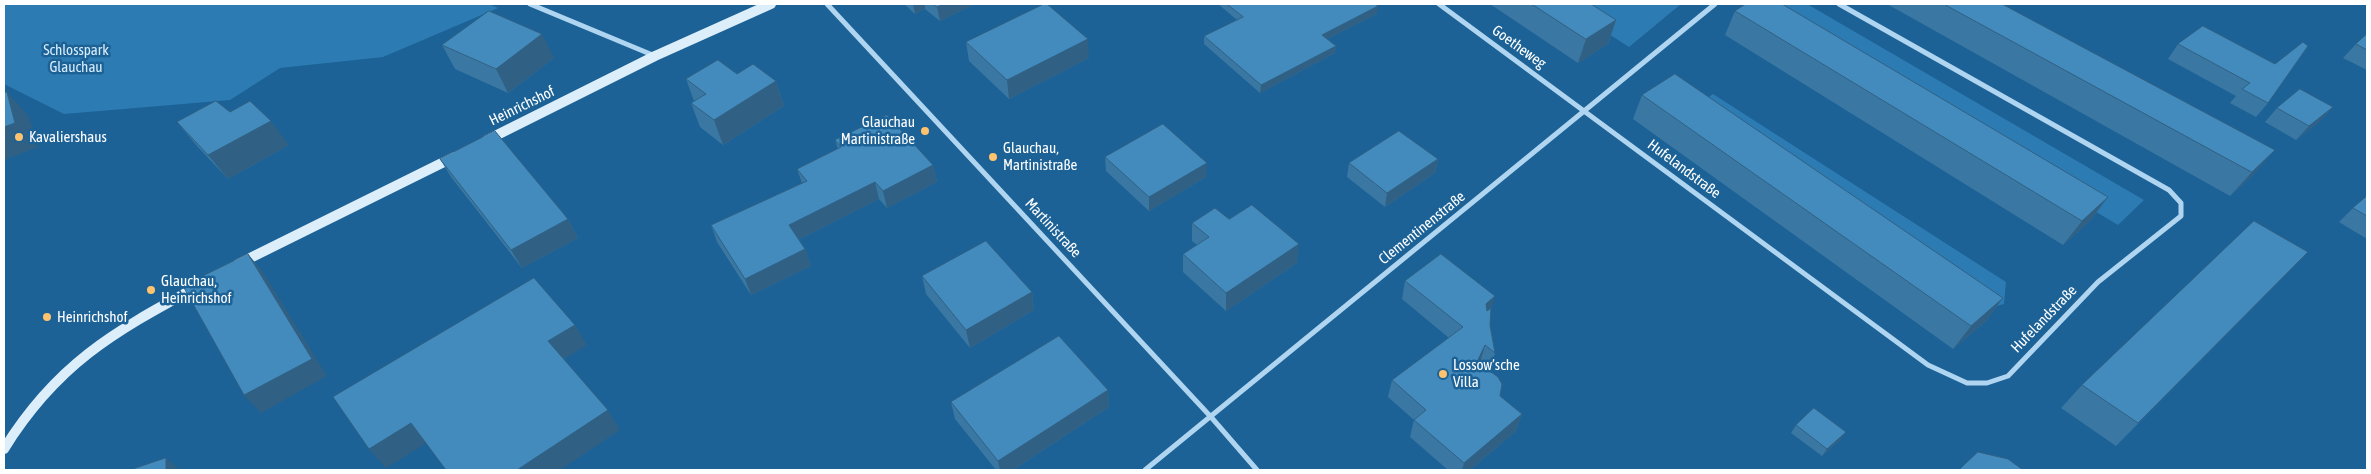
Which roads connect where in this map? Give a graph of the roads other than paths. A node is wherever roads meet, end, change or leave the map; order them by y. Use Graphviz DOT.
graph roads {
  1 [pos="530,4"];
  2 [pos="772,4"];
  3 [pos="828,4"];
  4 [pos="1439,4"];
  5 [pos="1715,4"];
  6 [pos="1839,4"];
  7 [pos="655,56"];
  8 [pos="1584,111"];
  9 [pos="479,144"];
  10 [pos="461,153"];
  11 [pos="230,268"];
  12 [pos="206,282"];
  13 [pos="1211,417"];
  14 [pos="4,449"];
  15 [pos="1145,470"];
  16 [pos="1258,470"];
  1 -- 7 [label="street"];
  2 -- 7 [label="street, Heinrichshof"];
  3 -- 13 [label="street, Martinistraße"];
  4 -- 8 [label="street, Goetheweg"];
  5 -- 8 [label="street, Clementinenstraße"];
  6 -- 8 [label="street, Hufelandstraße"];
  7 -- 9 [label="street, Heinrichshof"];
  8 -- 13 [label="street, Clementinenstraße"];
  10 -- 11 [label="street"];
  12 -- 14 [label="street"];
  13 -- 15 [label="street, Clementinenstraße"];
  13 -- 16 [label="street, Martinistraße"];
}
